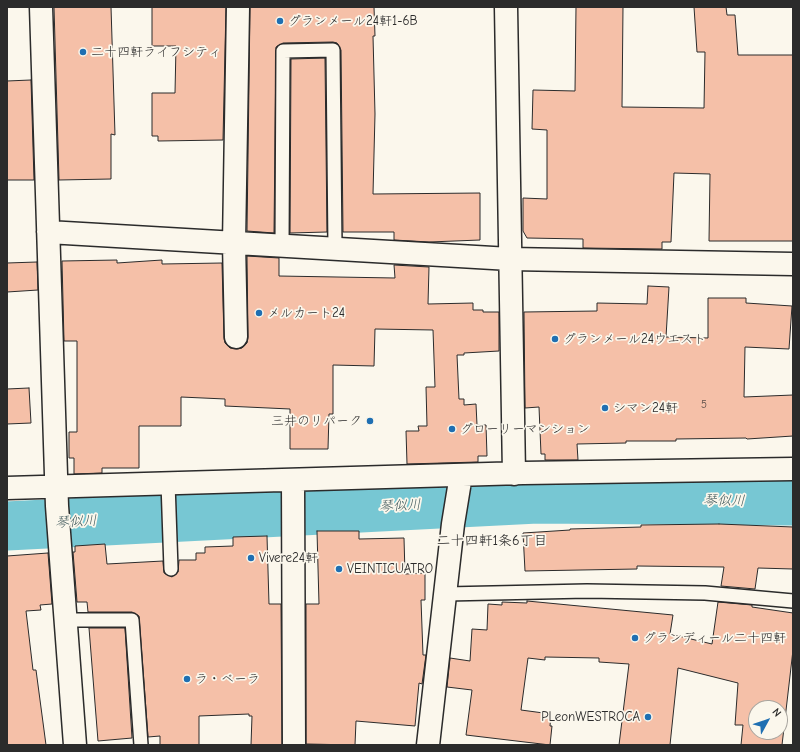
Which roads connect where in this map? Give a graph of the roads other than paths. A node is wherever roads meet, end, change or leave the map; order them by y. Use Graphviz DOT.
graph roads {
  1 [pos="41,7"];
  2 [pos="238,7"];
  3 [pos="506,7"];
  4 [pos="48,232"];
  5 [pos="234,243"];
  6 [pos="282,246"];
  7 [pos="335,248"];
  8 [pos="510,259"];
  9 [pos="793,264"];
  10 [pos="236,338"];
  11 [pos="793,469"];
  12 [pos="514,474"];
  13 [pos="460,484"];
  14 [pos="7,488"];
  15 [pos="293,488"];
  16 [pos="168,491"];
  17 [pos="57,496"];
  18 [pos="171,569"];
  19 [pos="446,594"];
  20 [pos="793,601"];
  21 [pos="66,620"];
  22 [pos="75,745"];
  23 [pos="141,745"];
  24 [pos="294,745"];
  25 [pos="428,745"];
  1 -- 4 [label="street"];
  2 -- 5 [label="street"];
  3 -- 8 [label="street"];
  4 -- 5 [label="street"];
  4 -- 17 [label="street"];
  5 -- 6 [label="street"];
  5 -- 10 [label="street"];
  6 -- 7 [label="street"];
  6 -- 7 [label="lane"];
  7 -- 8 [label="street"];
  8 -- 9 [label="street"];
  8 -- 12 [label="street"];
  11 -- 12 [label="street"];
  12 -- 13 [label="street"];
  13 -- 15 [label="street"];
  13 -- 19 [label="street"];
  14 -- 17 [label="street"];
  15 -- 16 [label="street"];
  15 -- 24 [label="street"];
  16 -- 17 [label="street"];
  16 -- 18 [label="lane"];
  17 -- 21 [label="street"];
  19 -- 20 [label="lane"];
  19 -- 25 [label="street"];
  21 -- 22 [label="street"];
  21 -- 23 [label="lane"];
}
